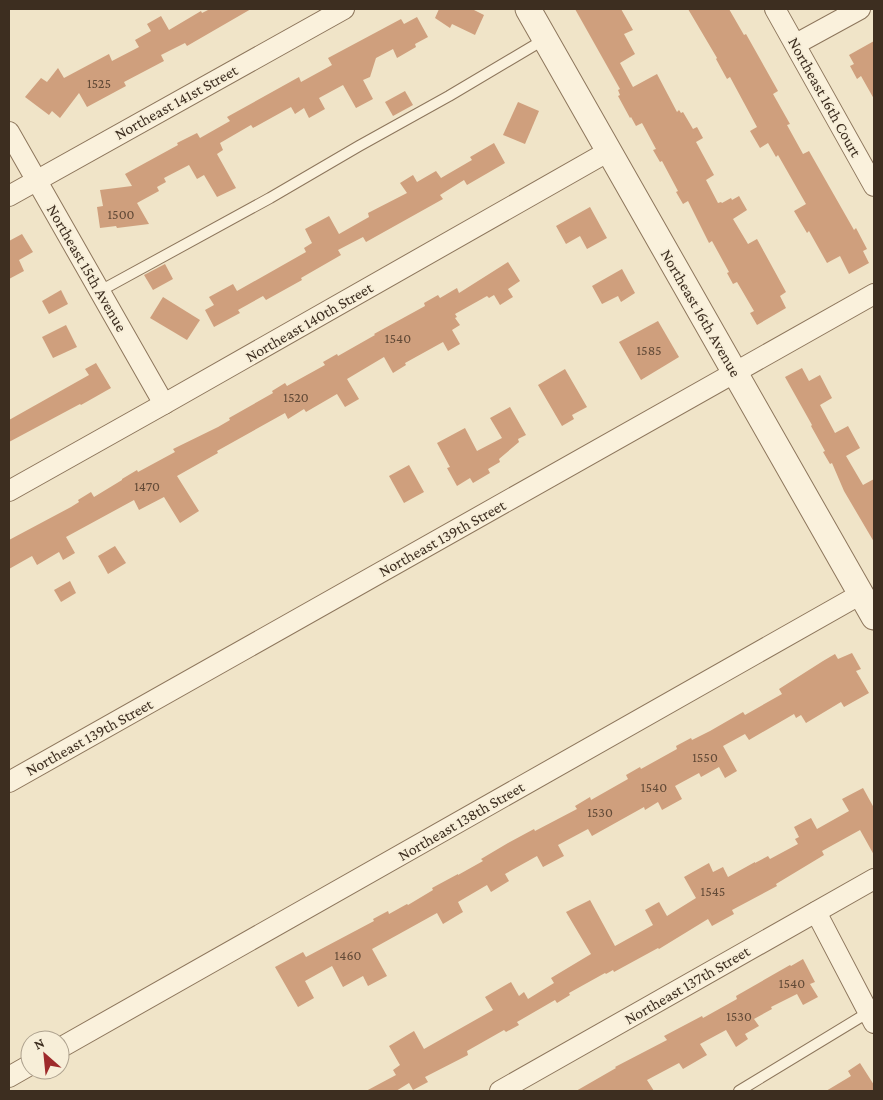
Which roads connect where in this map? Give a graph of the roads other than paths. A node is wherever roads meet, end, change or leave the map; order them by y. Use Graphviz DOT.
graph roads {
  1 [pos="344,9"];
  2 [pos="528,9"];
  3 [pos="775,9"];
  4 [pos="860,9"];
  5 [pos="545,39"];
  6 [pos="796,44"];
  7 [pos="9,132"];
  8 [pos="609,151"];
  9 [pos="36,180"];
  10 [pos="874,186"];
  11 [pos="9,196"];
  12 [pos="100,291"];
  13 [pos="874,294"];
  14 [pos="735,373"];
  15 [pos="164,404"];
  16 [pos="9,491"];
  17 [pos="861,594"];
  18 [pos="874,617"];
  19 [pos="9,782"];
  20 [pos="874,879"];
  21 [pos="816,912"];
  22 [pos="871,1018"];
  23 [pos="70,1042"];
  24 [pos="20,1071"];
  25 [pos="9,1078"];
  26 [pos="500,1091"];
  27 [pos="739,1091"];
  1 -- 9 [label="street, Northeast 141st Street"];
  2 -- 5 [label="street, Northeast 16th Avenue"];
  3 -- 6 [label="street, Northeast 16th Court"];
  4 -- 6 [label="street"];
  5 -- 8 [label="street, Northeast 16th Avenue"];
  5 -- 12 [label="lane"];
  6 -- 10 [label="street, Northeast 16th Court"];
  7 -- 9 [label="street, Northeast 15th Avenue"];
  8 -- 14 [label="street, Northeast 16th Avenue"];
  8 -- 15 [label="street, Northeast 140th Street"];
  9 -- 11 [label="street, Northeast 141st Street"];
  9 -- 12 [label="street, Northeast 15th Avenue"];
  12 -- 15 [label="street, Northeast 15th Avenue"];
  13 -- 14 [label="street, Northeast 139th Street"];
  14 -- 17 [label="street, Northeast 16th Avenue"];
  14 -- 19 [label="street, Northeast 139th Street"];
  15 -- 16 [label="street, Northeast 140th Street"];
  17 -- 18 [label="street, Northeast 16th Avenue"];
  17 -- 23 [label="street, Northeast 138th Street"];
  20 -- 21 [label="street, Northeast 137th Street"];
  21 -- 22 [label="street"];
  21 -- 26 [label="street, Northeast 137th Street"];
  22 -- 27 [label="lane"];
  24 -- 25 [label="street"];
}
